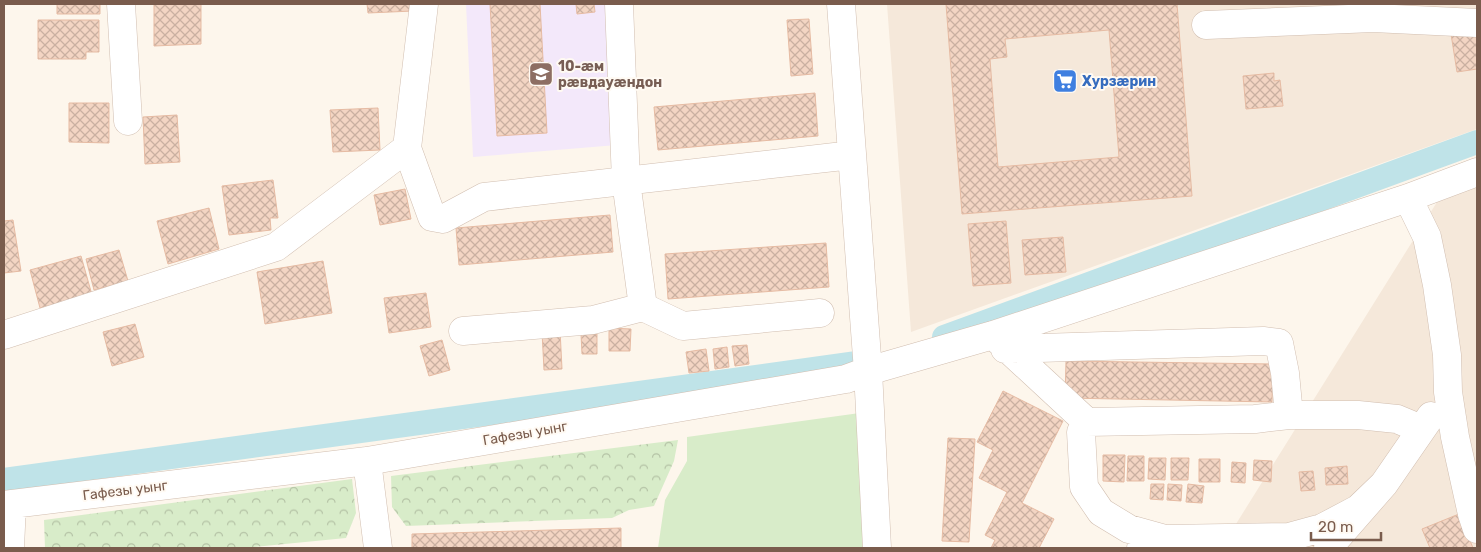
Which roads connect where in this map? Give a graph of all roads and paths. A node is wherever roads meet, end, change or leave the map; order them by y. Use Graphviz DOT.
graph roads {
  1 [pos="121,4"];
  2 [pos="424,4"];
  3 [pos="619,4"];
  4 [pos="841,4"];
  5 [pos="1477,23"];
  6 [pos="1206,25"];
  7 [pos="128,121"];
  8 [pos="407,148"];
  9 [pos="852,155"];
  10 [pos="1477,172"];
  11 [pos="626,181"];
  12 [pos="1408,198"];
  13 [pos="643,306"];
  14 [pos="820,313"];
  15 [pos="463,331"];
  16 [pos="4,335"];
  17 [pos="999,342"];
  18 [pos="868,371"];
  19 [pos="1448,392"];
  20 [pos="1289,415"];
  21 [pos="1087,422"];
  22 [pos="1421,429"];
  23 [pos="367,461"];
  24 [pos="1384,484"];
  25 [pos="8,505"];
  26 [pos="1477,529"];
  27 [pos="1153,544"];
  28 [pos="10,548"];
  29 [pos="378,548"];
  30 [pos="877,548"];
  31 [pos="1328,548"];
  1 -- 7 [label="street"];
  2 -- 8 [label="street"];
  3 -- 11 [label="street"];
  4 -- 9 [label="street"];
  5 -- 6 [label="street"];
  8 -- 11 [label="street"];
  8 -- 16 [label="street"];
  9 -- 11 [label="street"];
  9 -- 18 [label="street"];
  10 -- 12 [label="street"];
  11 -- 13 [label="street"];
  12 -- 17 [label="street"];
  12 -- 19 [label="street"];
  13 -- 14 [label="street"];
  13 -- 15 [label="street"];
  17 -- 18 [label="street, Гафезы уынг"];
  17 -- 20 [label="street"];
  17 -- 21 [label="street"];
  18 -- 23 [label="street, Гафезы уынг"];
  18 -- 30 [label="street"];
  19 -- 22 [label="street"];
  19 -- 26 [label="street"];
  20 -- 21 [label="street"];
  20 -- 22 [label="street"];
  21 -- 27 [label="street"];
  22 -- 24 [label="street"];
  23 -- 25 [label="street, Гафезы уынг"];
  23 -- 29 [label="street"];
  24 -- 27 [label="street"];
  24 -- 31 [label="street"];
  25 -- 28 [label="street"];
}
